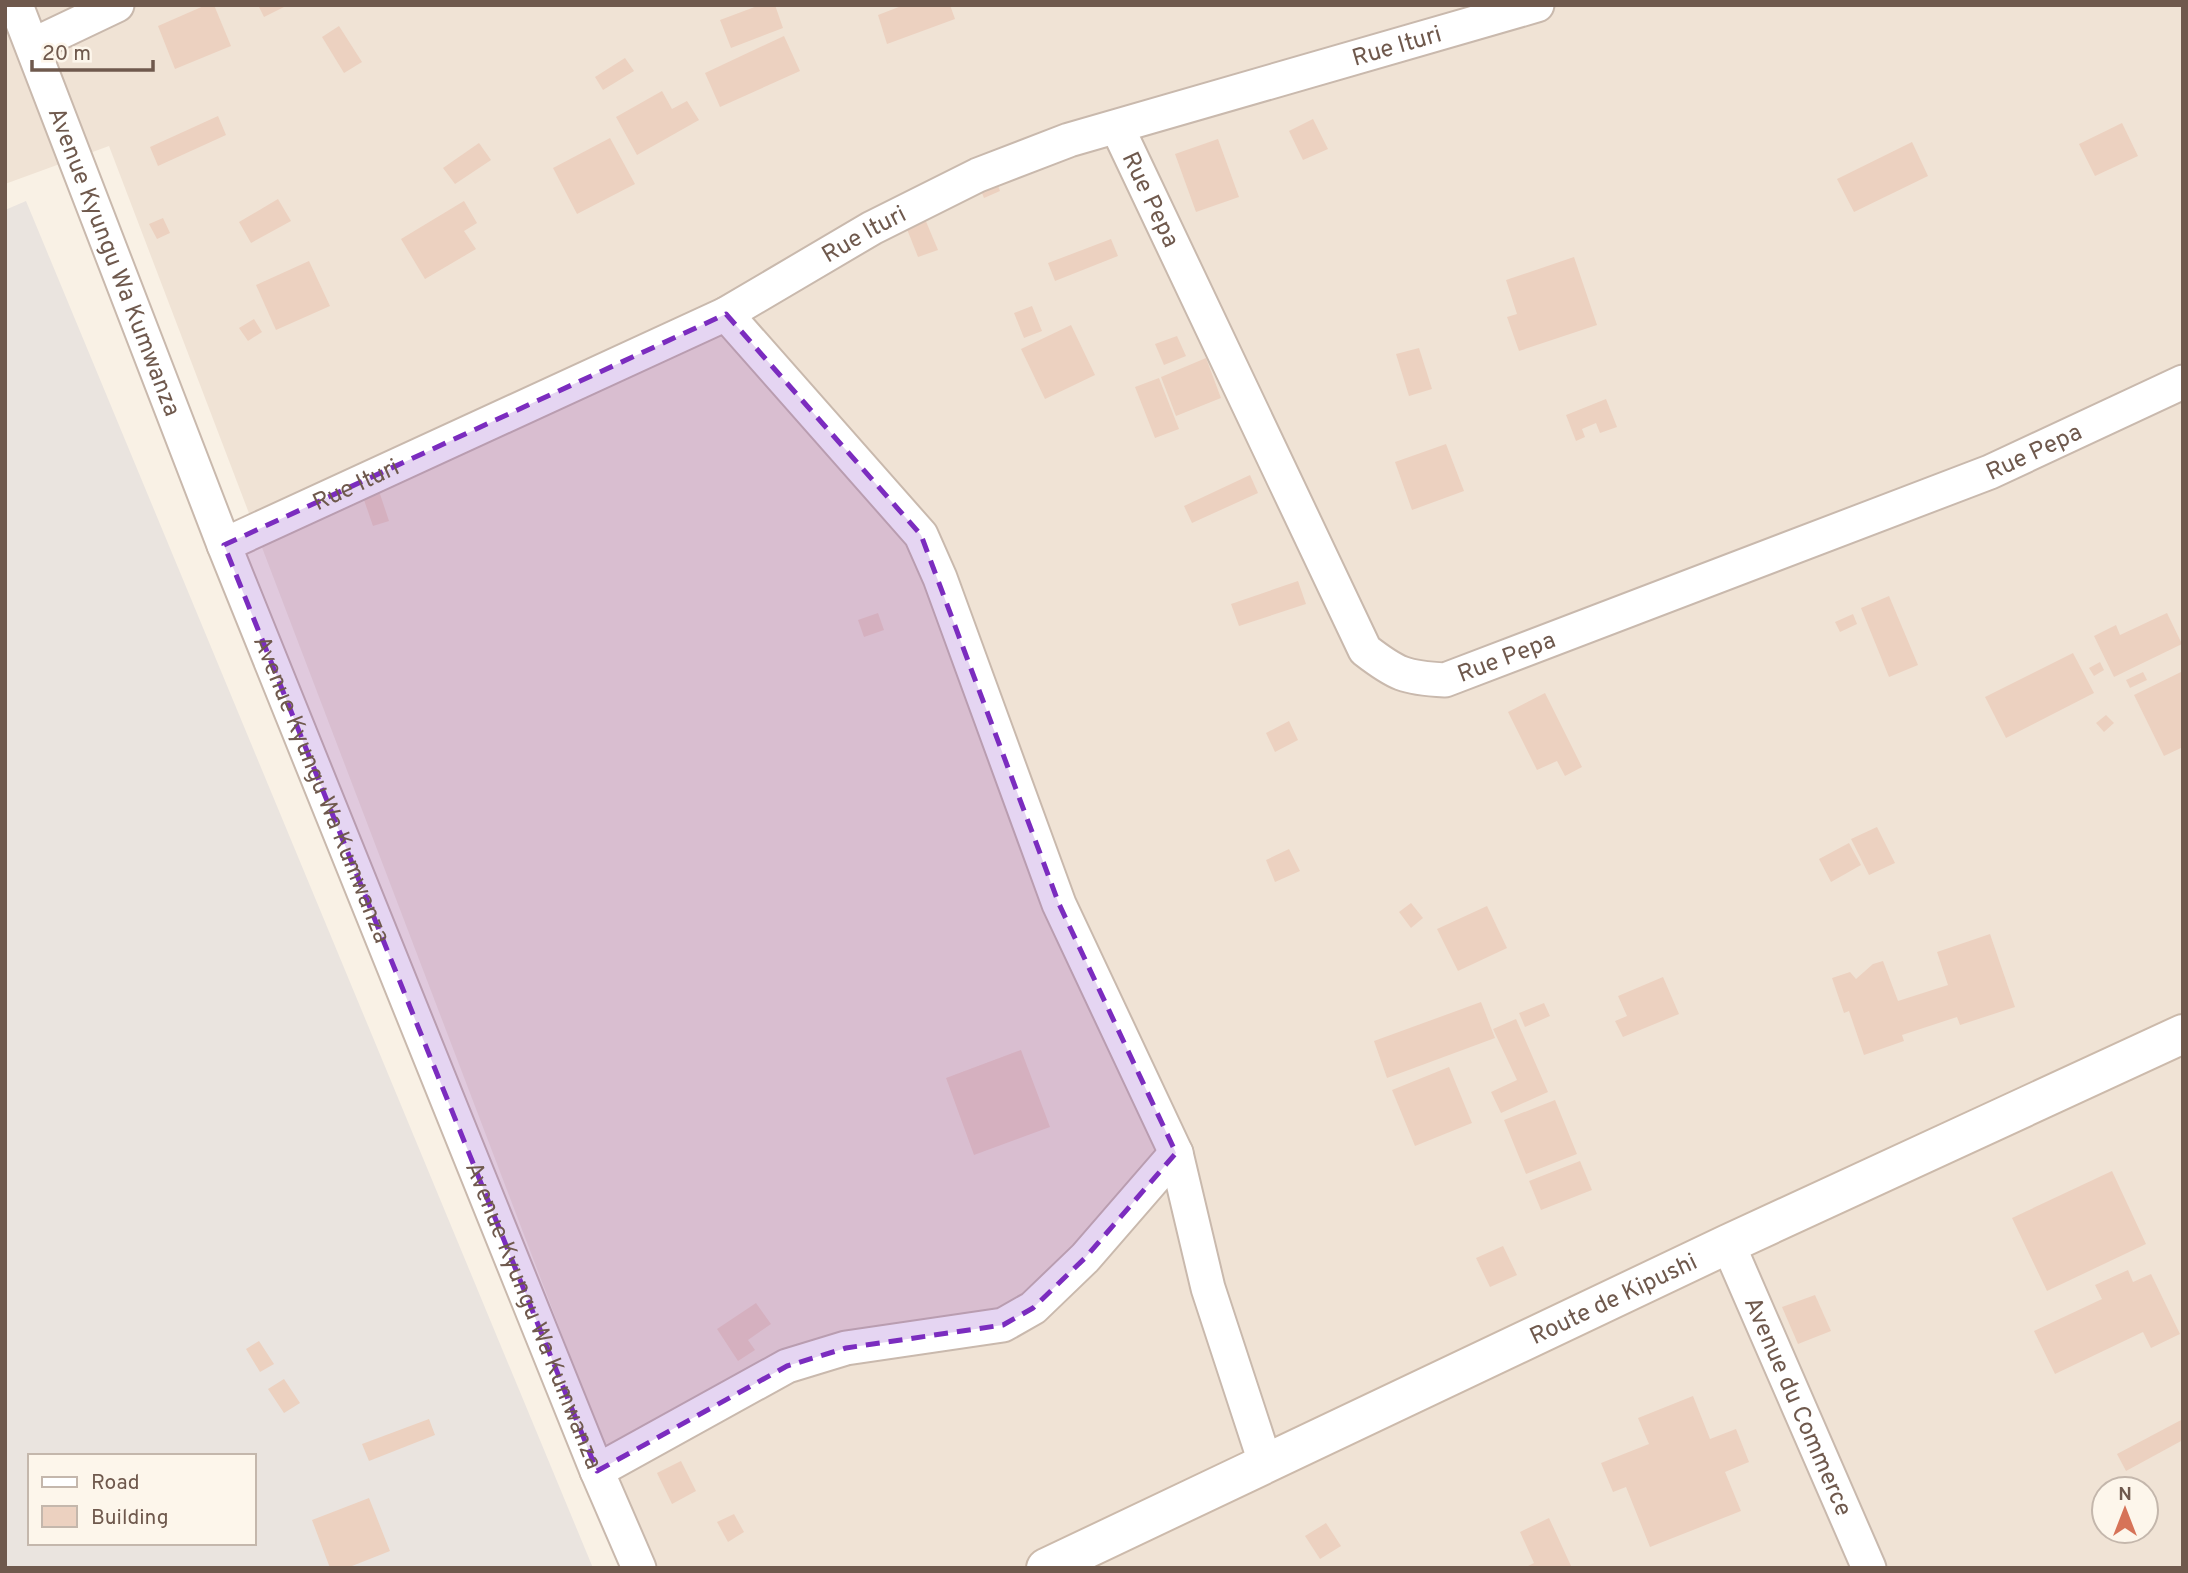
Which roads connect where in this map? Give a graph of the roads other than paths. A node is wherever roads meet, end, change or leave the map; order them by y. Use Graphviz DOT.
graph roads {
  1 [pos="16,5"];
  2 [pos="117,5"];
  3 [pos="1536,5"];
  4 [pos="33,45"];
  5 [pos="1117,127"];
  6 [pos="726,314"];
  7 [pos="2183,382"];
  8 [pos="223,545"];
  9 [pos="2183,1034"];
  10 [pos="1176,1153"];
  11 [pos="1728,1244"];
  12 [pos="1265,1462"];
  13 [pos="597,1471"];
  14 [pos="639,1568"];
  15 [pos="1046,1568"];
  16 [pos="1869,1568"];
  1 -- 4 [label="street, Avenue Kyungu Wa Kumwanza"];
  2 -- 4 [label="street"];
  3 -- 5 [label="street, Rue Ituri"];
  4 -- 8 [label="street, Avenue Kyungu Wa Kumwanza"];
  5 -- 6 [label="street, Rue Ituri"];
  5 -- 7 [label="street, Rue Pepa"];
  6 -- 8 [label="street, Rue Ituri"];
  6 -- 10 [label="street"];
  8 -- 13 [label="street, Avenue Kyungu Wa Kumwanza"];
  9 -- 11 [label="main road, Route de Kipushi"];
  10 -- 12 [label="street"];
  10 -- 13 [label="street"];
  11 -- 12 [label="main road, Route de Kipushi"];
  11 -- 16 [label="street, Avenue du Commerce"];
  12 -- 15 [label="main road, Route de Kipushi"];
  13 -- 14 [label="street, Avenue Kyungu Wa Kumwanza"];
}
